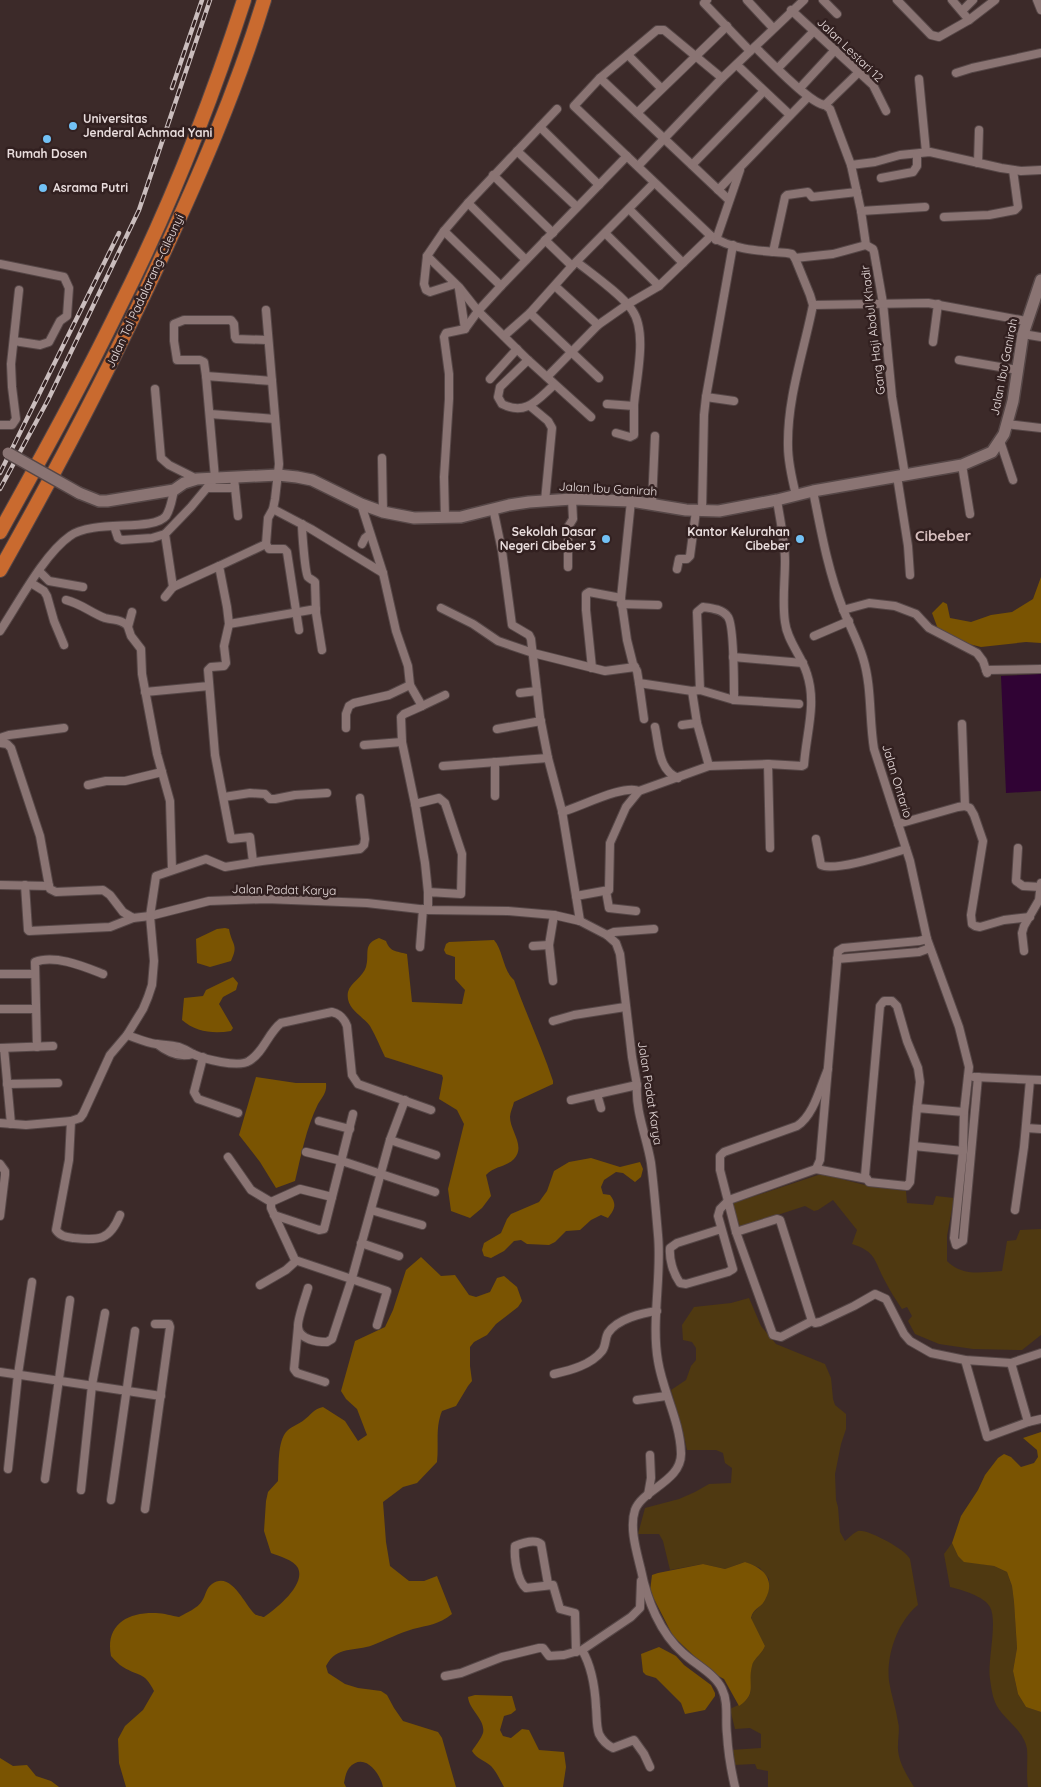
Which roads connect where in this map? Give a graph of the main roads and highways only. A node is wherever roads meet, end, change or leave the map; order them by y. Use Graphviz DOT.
graph roads {
  1 [pos="244,0"];
  2 [pos="264,0"];
  3 [pos="1041,280"];
  4 [pos="4,451"];
  5 [pos="0,532"];
  6 [pos="0,570"];
  1 -- 5 [label="highway, Jalan Tol Padalarang–Cileunyi"];
  2 -- 6 [label="highway, Jalan Tol Padalarang–Cileunyi"];
  3 -- 4 [label="main road, Jalan Ibu Ganirah, bridge"];
}
